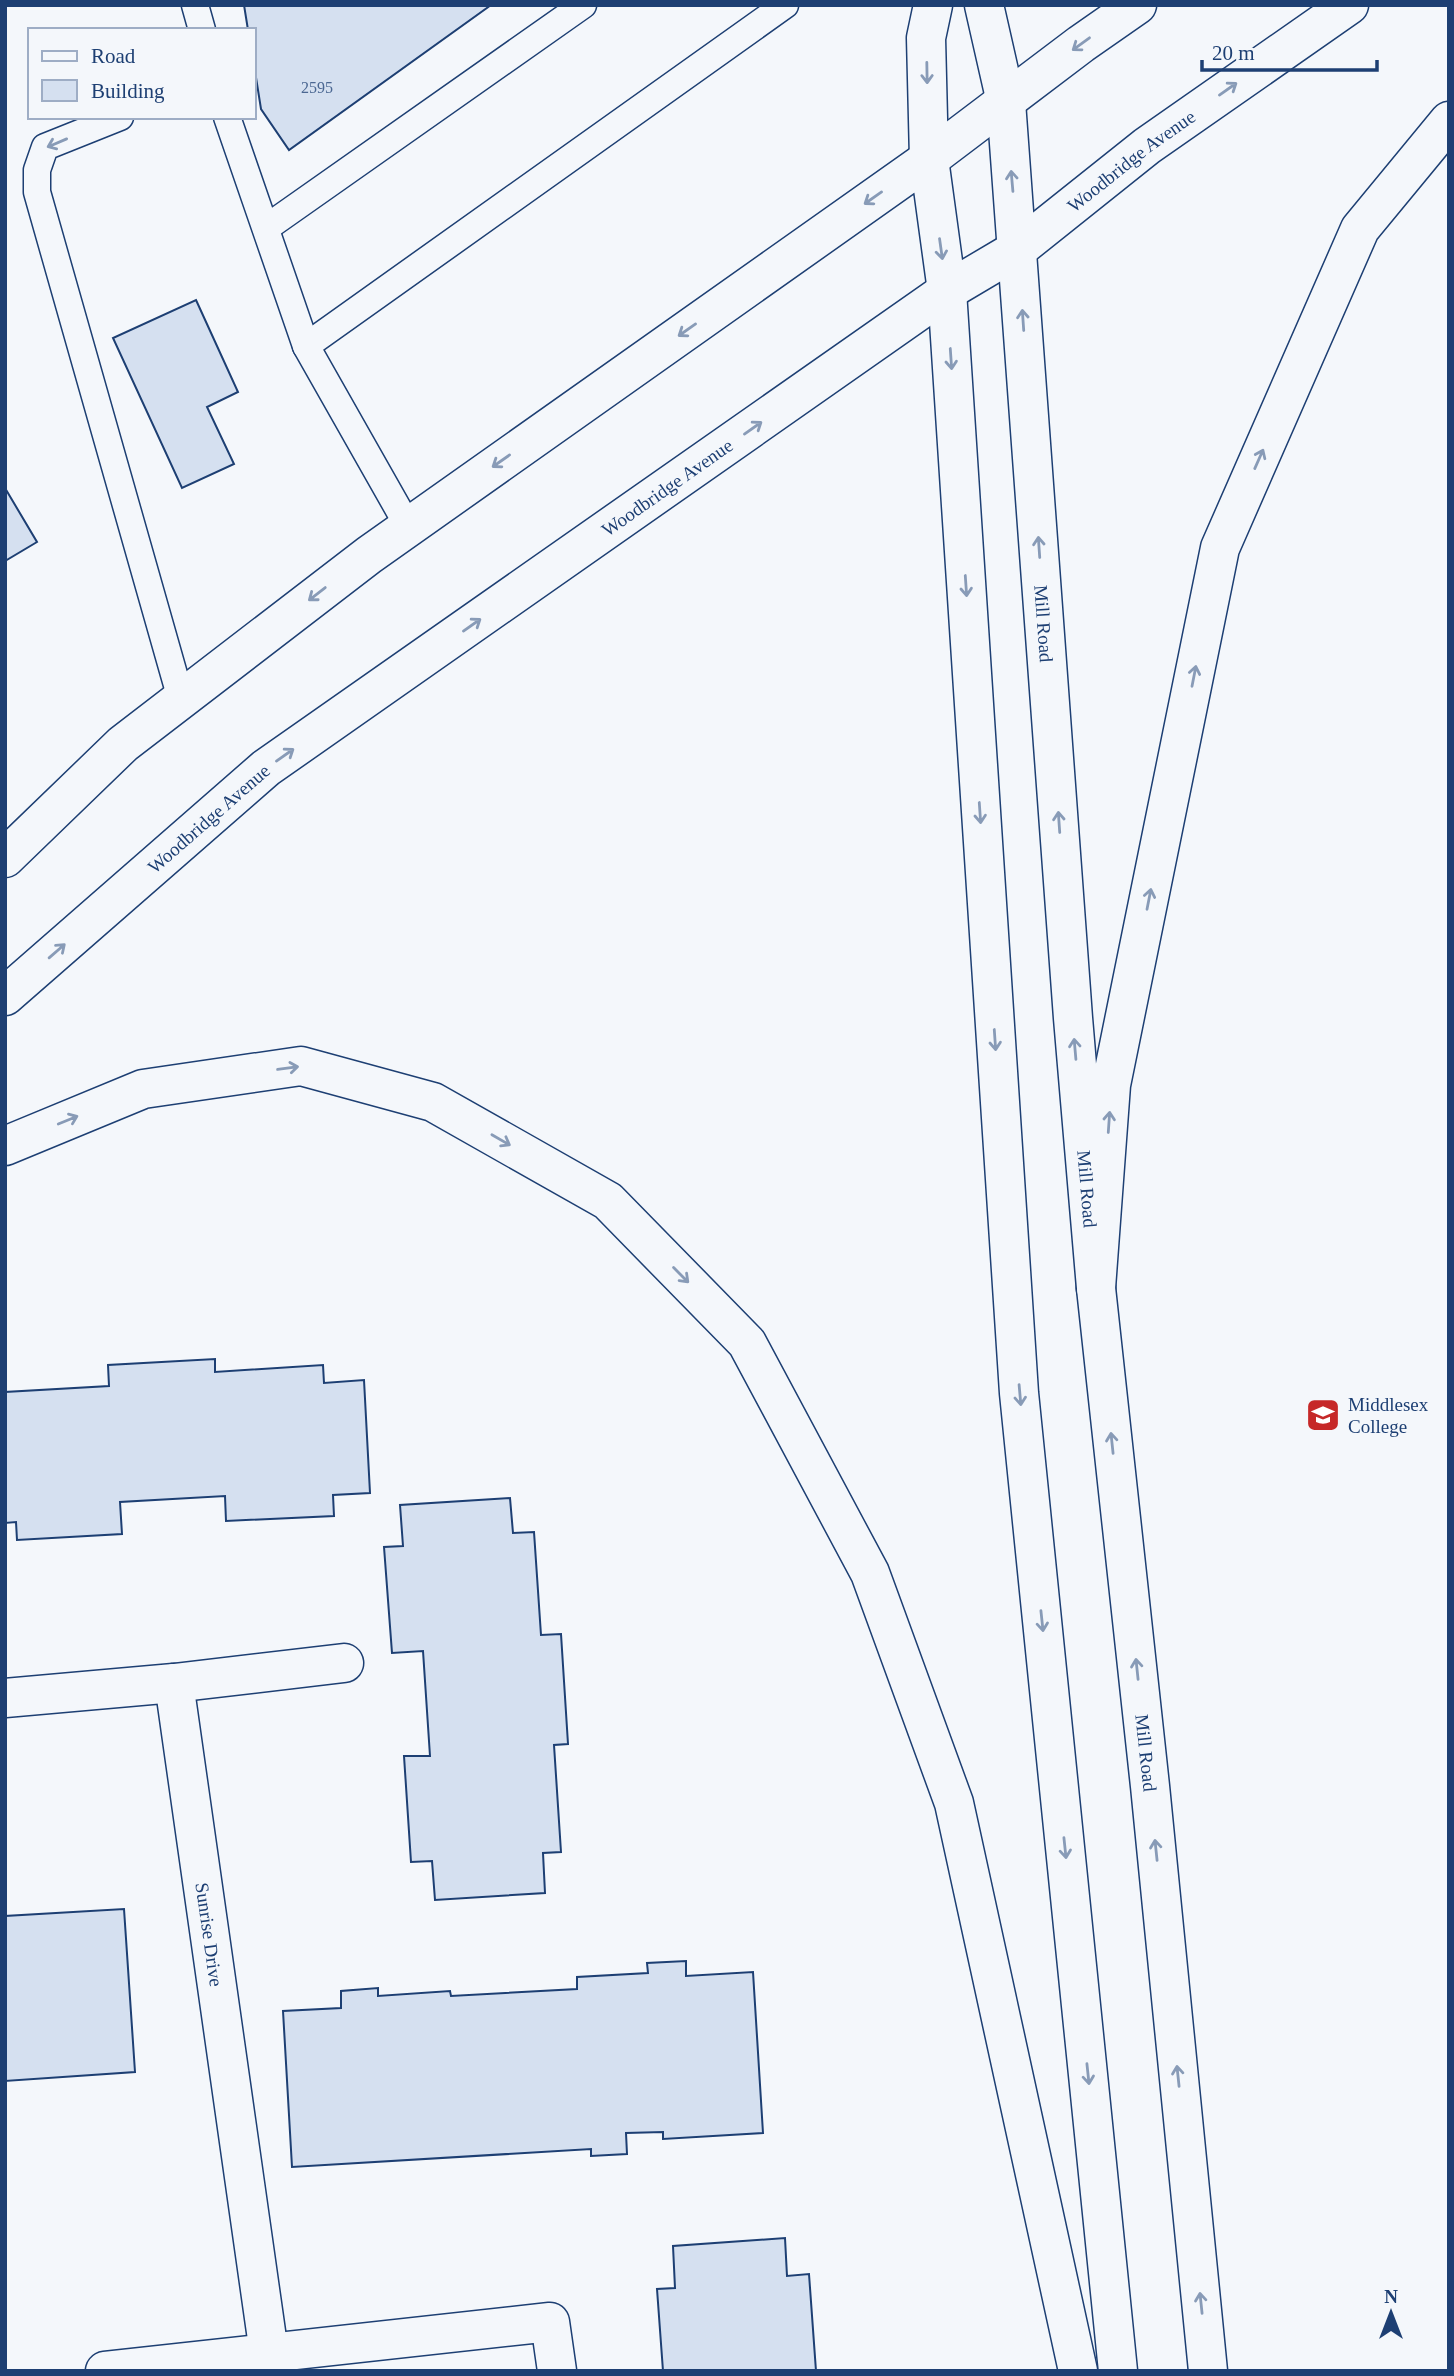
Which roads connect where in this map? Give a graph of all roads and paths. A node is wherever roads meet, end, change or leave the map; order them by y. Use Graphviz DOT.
graph roads {
  1 [pos="195,5"];
  2 [pos="583,5"];
  3 [pos="785,5"];
  4 [pos="933,5"];
  5 [pos="985,5"];
  6 [pos="1137,5"];
  7 [pos="1349,5"];
  8 [pos="201,28"];
  9 [pos="1006,102"];
  10 [pos="115,119"];
  11 [pos="228,119"];
  12 [pos="1449,121"];
  13 [pos="929,159"];
  14 [pos="267,228"];
  15 [pos="1018,250"];
  16 [pos="947,291"];
  17 [pos="306,346"];
  18 [pos="408,526"];
  19 [pos="181,699"];
  20 [pos="5,858"];
  21 [pos="5,996"];
  22 [pos="5,1146"];
  23 [pos="1096,1288"];
  24 [pos="344,1663"];
  25 [pos="174,1683"];
  26 [pos="5,1698"];
  27 [pos="270,2353"];
  28 [pos="105,2371"];
  29 [pos="556,2371"];
  30 [pos="1078,2371"];
  31 [pos="1118,2371"];
  32 [pos="1208,2371"];
  1 -- 8 [label="lane"];
  2 -- 14 [label="lane"];
  3 -- 17 [label="lane"];
  4 -- 13 [label="street, one-way"];
  5 -- 9 [label="street, Mill Road"];
  6 -- 9 [label="street, one-way"];
  15 -- 7 [label="street, Woodbridge Avenue, one-way"];
  9 -- 13 [label="street"];
  15 -- 9 [label="street, Mill Road, one-way"];
  10 -- 19 [label="lane, one-way"];
  11 -- 14 [label="lane"];
  23 -- 12 [label="street, one-way"];
  13 -- 16 [label="street, one-way"];
  13 -- 18 [label="street, one-way"];
  14 -- 17 [label="lane"];
  15 -- 16 [label="street, Woodbridge Avenue"];
  23 -- 15 [label="street, Mill Road, one-way"];
  21 -- 16 [label="street, Woodbridge Avenue, one-way"];
  16 -- 31 [label="street, one-way"];
  17 -- 18 [label="lane"];
  18 -- 19 [label="street, one-way"];
  19 -- 20 [label="street"];
  22 -- 30 [label="street, one-way"];
  32 -- 23 [label="street, Mill Road, one-way"];
  24 -- 25 [label="street"];
  25 -- 26 [label="street"];
  25 -- 27 [label="street, Sunrise Drive"];
  27 -- 28 [label="street"];
  27 -- 29 [label="street"];
}
